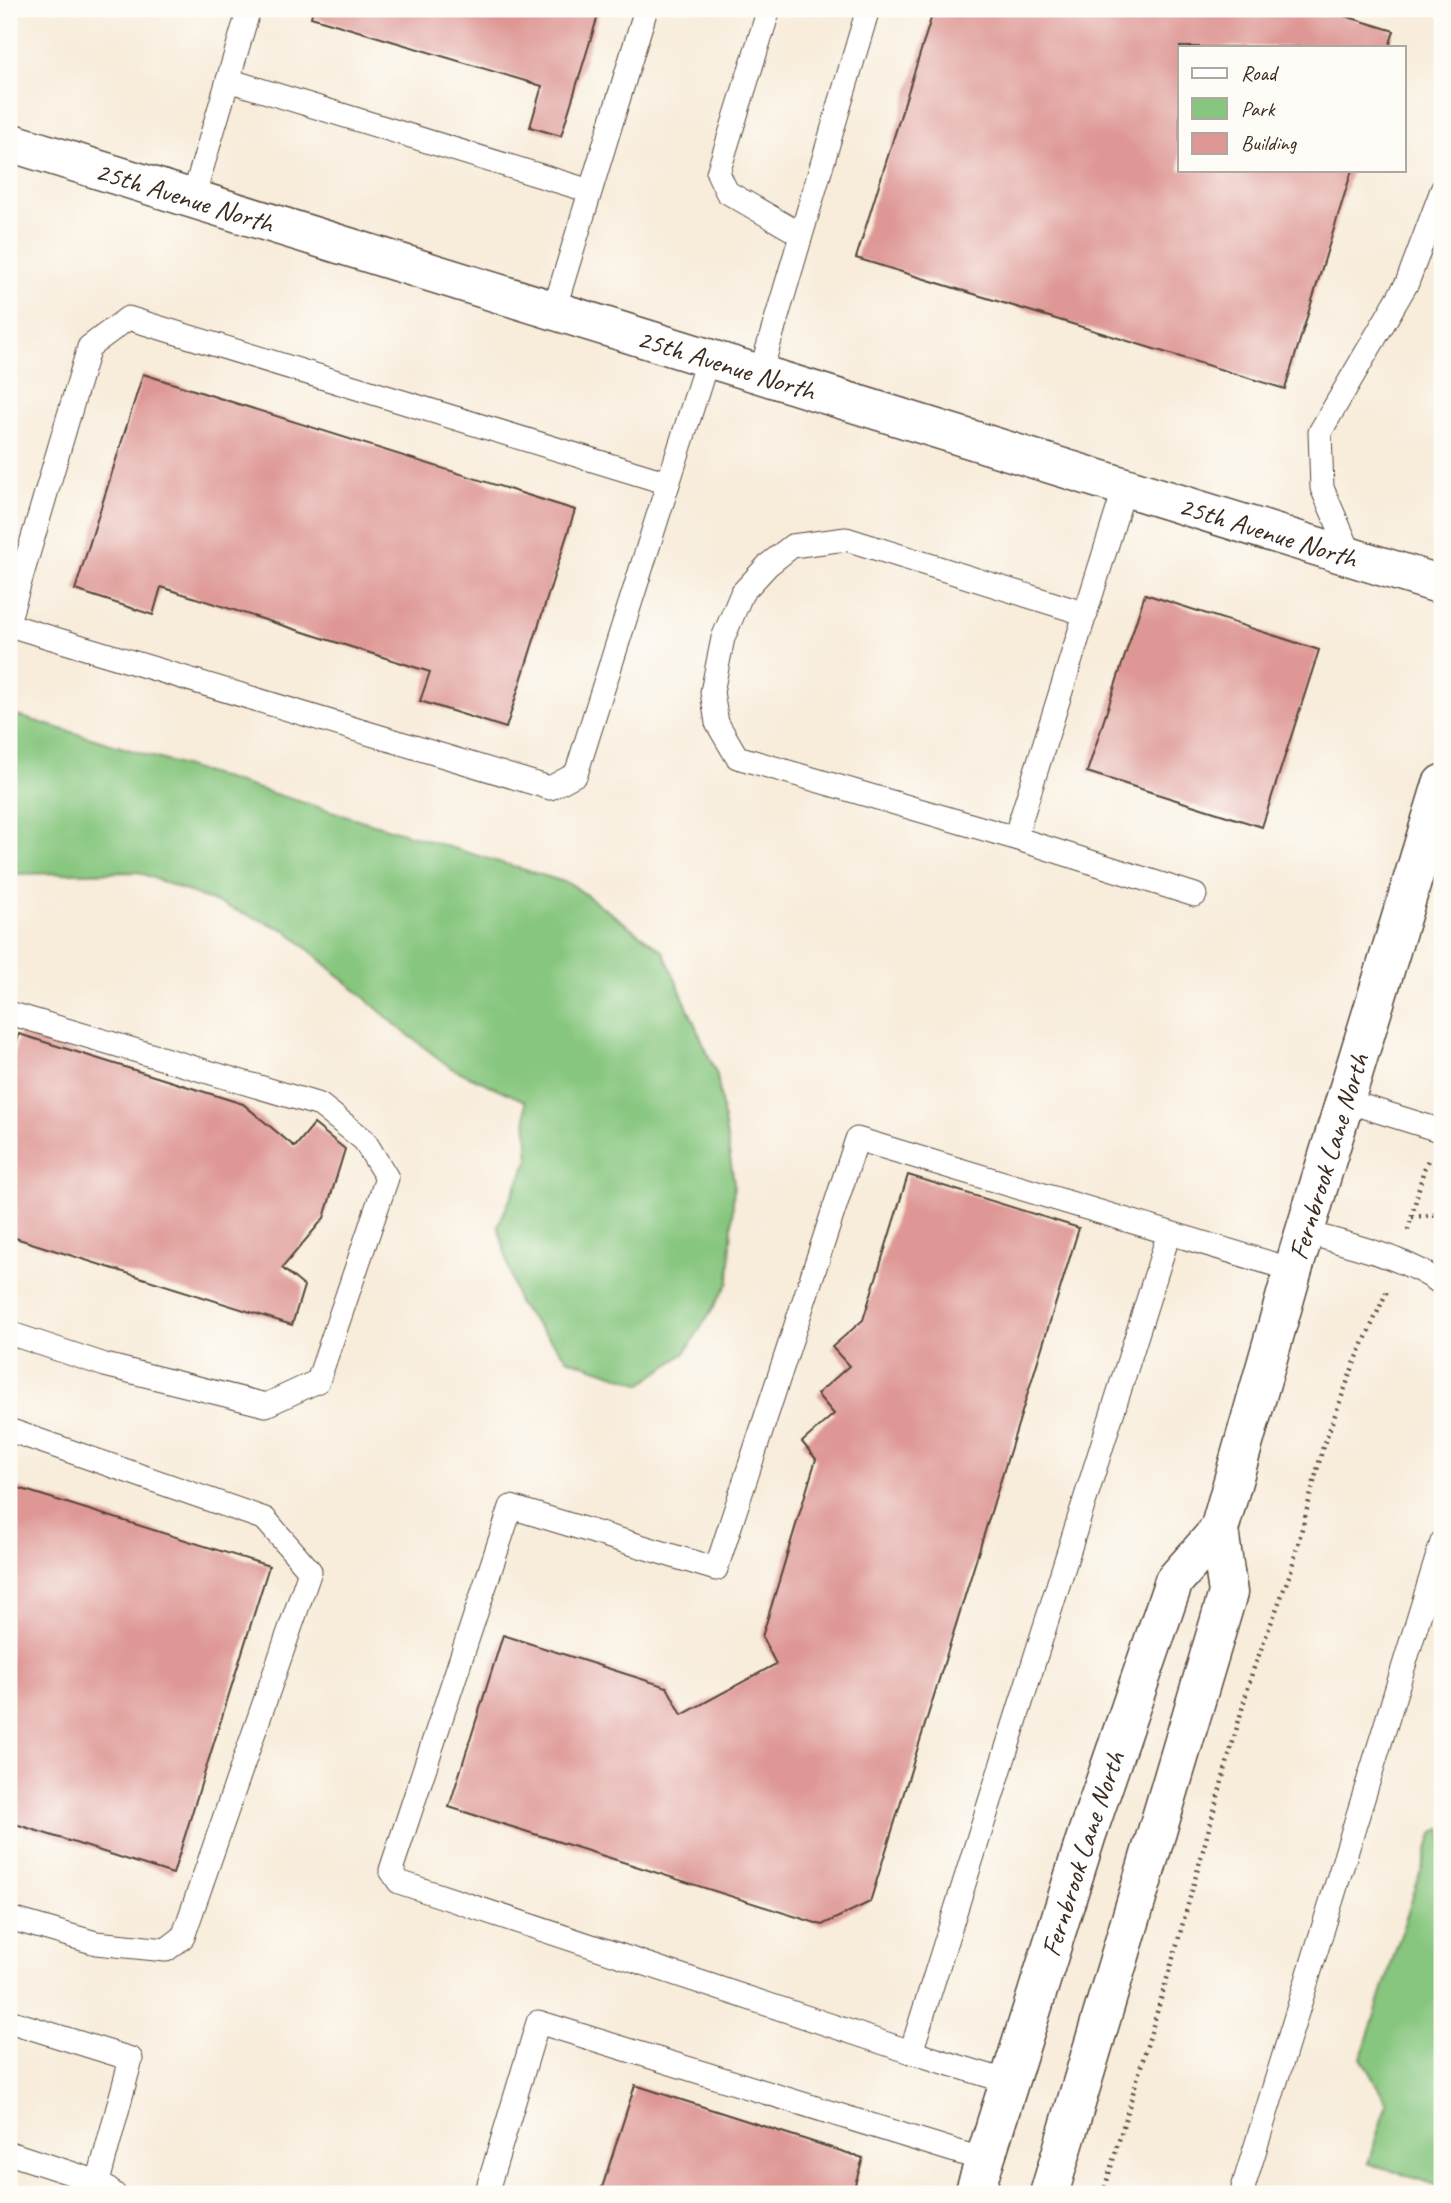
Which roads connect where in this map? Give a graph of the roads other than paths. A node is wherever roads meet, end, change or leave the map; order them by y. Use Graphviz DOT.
graph roads {
  1 [pos="249,9"];
  2 [pos="646,9"];
  3 [pos="769,9"];
  4 [pos="868,9"];
  5 [pos="228,80"];
  6 [pos="9,142"];
  7 [pos="1442,190"];
  8 [pos="590,191"];
  9 [pos="193,198"];
  10 [pos="800,234"];
  11 [pos="554,310"];
  12 [pos="708,358"];
  13 [pos="760,374"];
  14 [pos="668,483"];
  15 [pos="1125,487"];
  16 [pos="1352,557"];
  17 [pos="1442,585"];
  18 [pos="1086,614"];
  19 [pos="9,619"];
  20 [pos="9,625"];
  21 [pos="1442,784"];
  22 [pos="1015,838"];
  23 [pos="1195,895"];
  24 [pos="9,1013"];
  25 [pos="1346,1101"];
  26 [pos="1442,1131"];
  27 [pos="1305,1232"];
  28 [pos="1168,1233"];
  29 [pos="1293,1270"];
  30 [pos="1442,1284"];
  31 [pos="9,1333"];
  32 [pos="9,1430"];
  33 [pos="1219,1530"];
  34 [pos="1442,1542"];
  35 [pos="9,1918"];
  36 [pos="9,2021"];
  37 [pos="911,2052"];
  38 [pos="1009,2082"];
  39 [pos="9,2153"];
  40 [pos="979,2177"];
  41 [pos="106,2188"];
  42 [pos="486,2194"];
  43 [pos="1049,2194"];
  44 [pos="1245,2194"];
  1 -- 5 [label="lane"];
  2 -- 8 [label="lane"];
  3 -- 10 [label="lane"];
  4 -- 10 [label="lane"];
  5 -- 8 [label="lane"];
  5 -- 9 [label="lane"];
  6 -- 9 [label="street, 25th Avenue North"];
  7 -- 16 [label="lane"];
  8 -- 11 [label="lane"];
  9 -- 11 [label="street, 25th Avenue North"];
  10 -- 13 [label="lane"];
  11 -- 12 [label="street, 25th Avenue North"];
  12 -- 13 [label="street, 25th Avenue North"];
  12 -- 14 [label="lane"];
  13 -- 15 [label="street, 25th Avenue North"];
  14 -- 19 [label="lane"];
  14 -- 20 [label="lane"];
  15 -- 16 [label="street, 25th Avenue North"];
  15 -- 18 [label="lane"];
  16 -- 17 [label="street, 25th Avenue North"];
  18 -- 22 [label="lane"];
  18 -- 22 [label="lane"];
  21 -- 25 [label="street, Fernbrook Lane North"];
  22 -- 23 [label="lane"];
  24 -- 31 [label="lane"];
  25 -- 26 [label="lane"];
  25 -- 27 [label="street, Fernbrook Lane North"];
  27 -- 29 [label="street, Fernbrook Lane North"];
  27 -- 30 [label="lane"];
  28 -- 29 [label="lane"];
  28 -- 37 [label="lane"];
  28 -- 37 [label="lane"];
  29 -- 33 [label="street, Fernbrook Lane North"];
  32 -- 35 [label="lane"];
  33 -- 38 [label="street, Fernbrook Lane North"];
  33 -- 43 [label="street, Fernbrook Lane North"];
  34 -- 44 [label="lane"];
  36 -- 41 [label="lane"];
  37 -- 38 [label="lane"];
  38 -- 40 [label="street, Fernbrook Lane North"];
  39 -- 41 [label="lane"];
  40 -- 42 [label="lane"];
}
